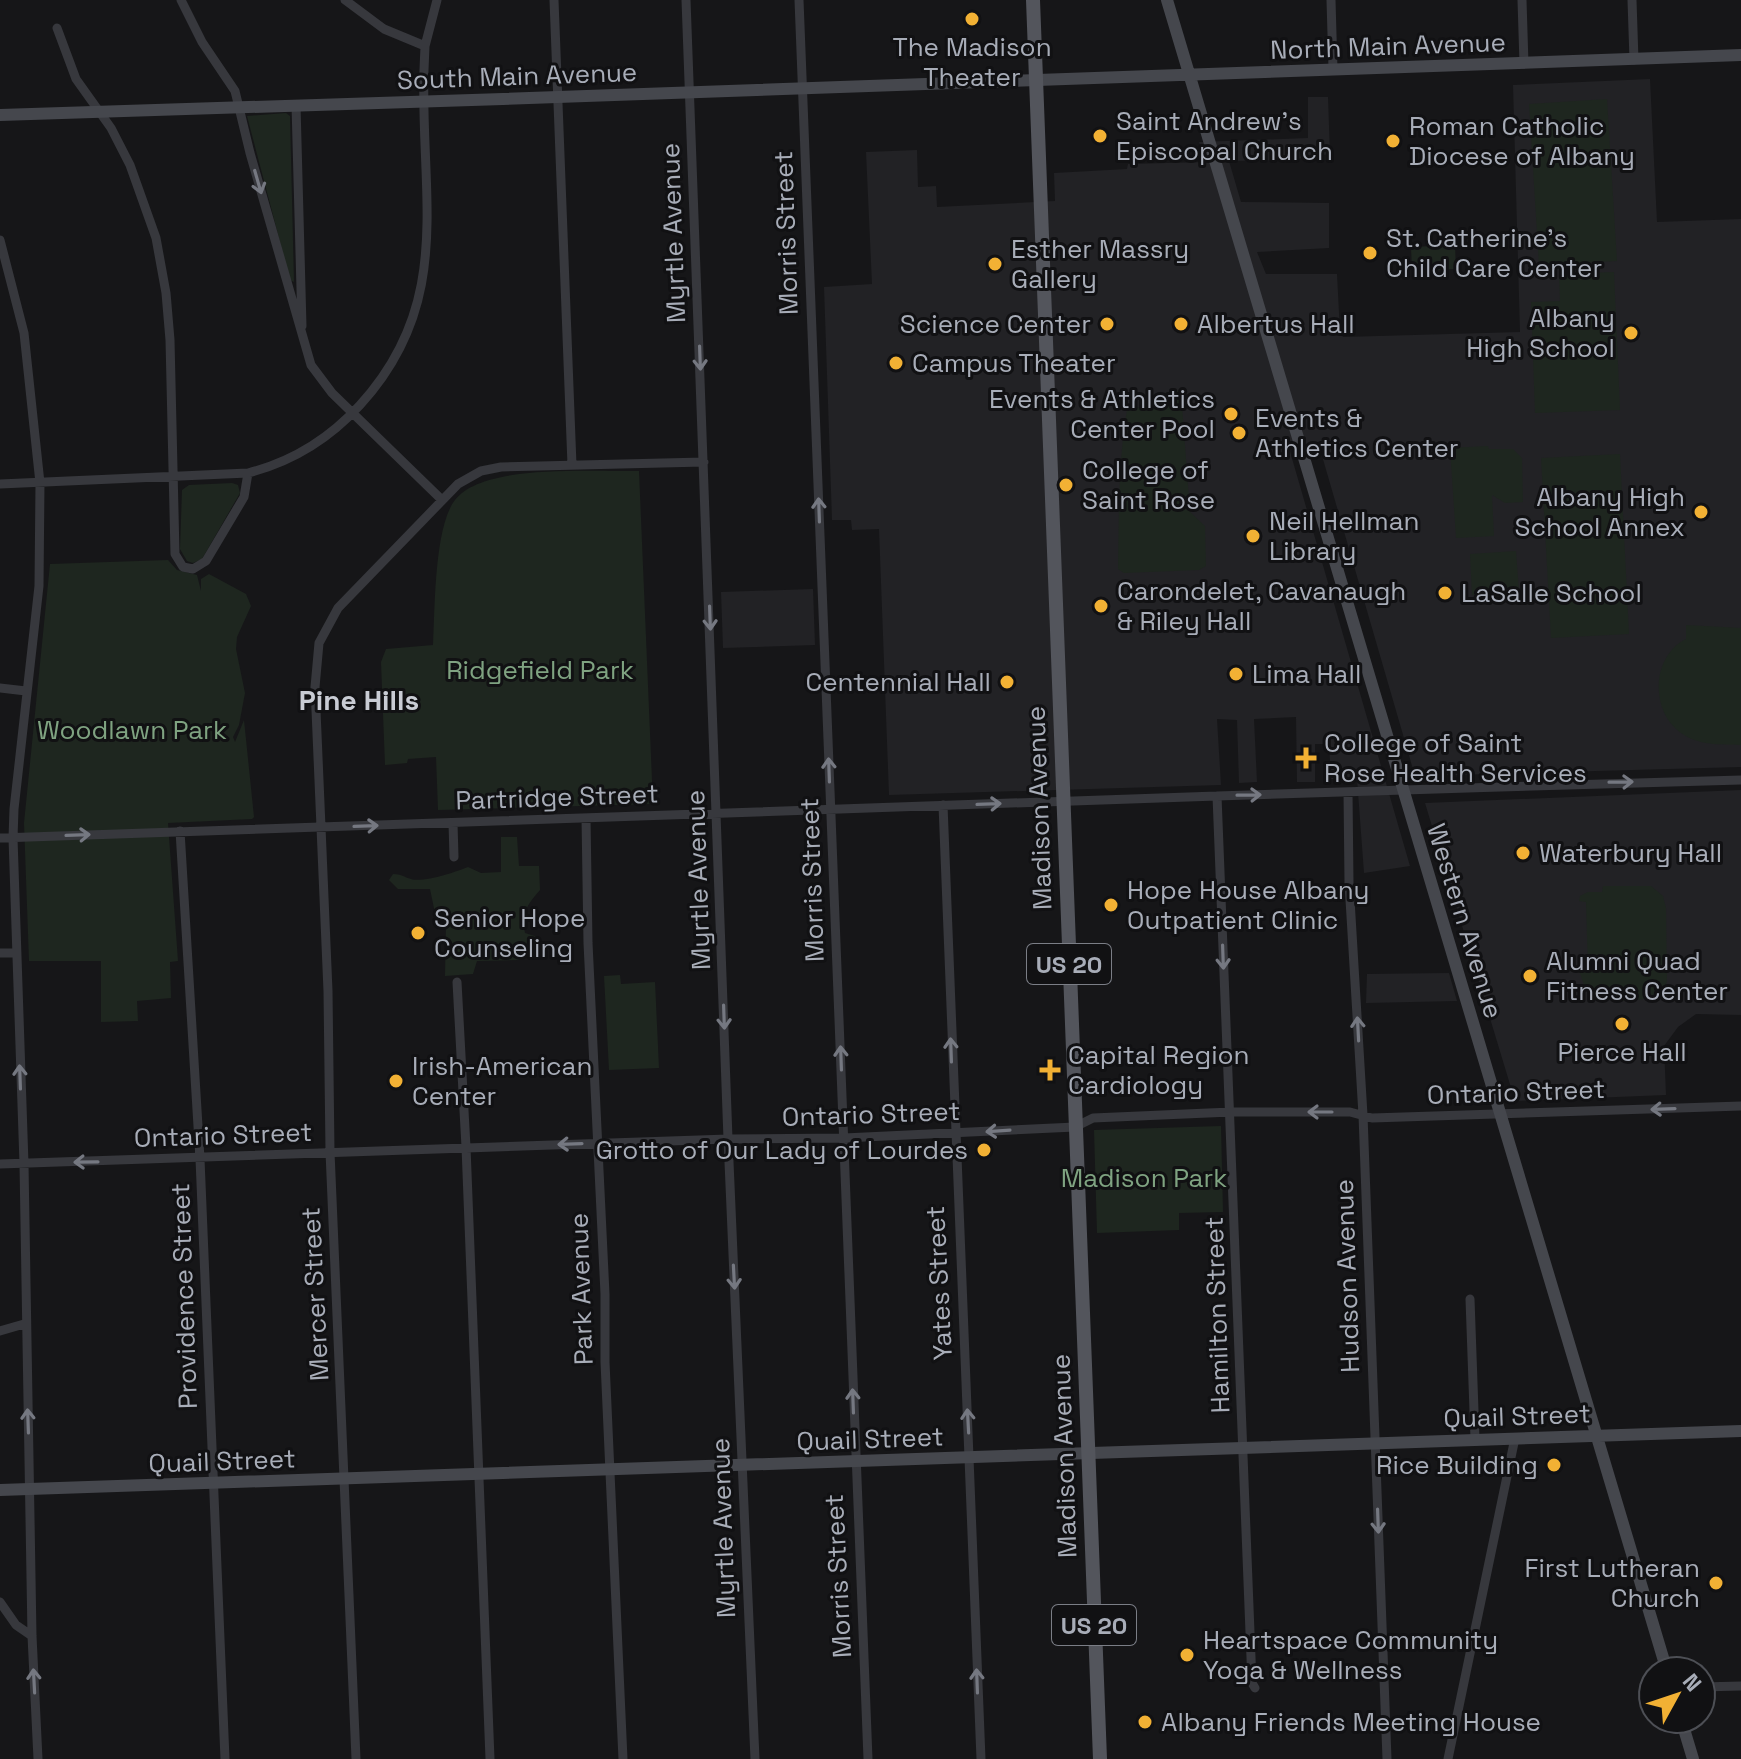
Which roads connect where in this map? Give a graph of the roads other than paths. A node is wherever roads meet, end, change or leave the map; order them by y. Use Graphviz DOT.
graph roads {
  1 [pos="181,0"];
  2 [pos="345,0"];
  3 [pos="437,0"];
  4 [pos="554,0"];
  5 [pos="686,0"];
  6 [pos="799,0"];
  7 [pos="1033,0"];
  8 [pos="1167,0"];
  9 [pos="1331,0"];
  10 [pos="1522,0"];
  11 [pos="1632,0"];
  12 [pos="57,28"];
  13 [pos="425,46"];
  14 [pos="1741,55"];
  15 [pos="1634,60"];
  16 [pos="1524,64"];
  17 [pos="1333,69"];
  18 [pos="1189,74"];
  19 [pos="1036,79"];
  20 [pos="802,88"];
  21 [pos="690,92"];
  22 [pos="557,96"];
  23 [pos="423,101"];
  24 [pos="296,105"];
  25 [pos="238,106"];
  26 [pos="100,112"];
  27 [pos="0,115"];
  28 [pos="0,240"];
  29 [pos="0,291"];
  30 [pos="14,291"];
  31 [pos="302,337"];
  32 [pos="353,413"];
  33 [pos="704,462"];
  34 [pos="572,465"];
  35 [pos="248,473"];
  36 [pos="174,477"];
  37 [pos="40,483"];
  38 [pos="0,484"];
  39 [pos="442,500"];
  40 [pos="0,688"];
  41 [pos="26,691"];
  42 [pos="1741,780"];
  43 [pos="1403,791"];
  44 [pos="1348,792"];
  45 [pos="1217,796"];
  46 [pos="1063,801"];
  47 [pos="943,805"];
  48 [pos="831,810"];
  49 [pos="718,814"];
  50 [pos="586,818"];
  51 [pos="453,823"];
  52 [pos="322,827"];
  53 [pos="180,831"];
  54 [pos="0,838"];
  55 [pos="13,838"];
  56 [pos="454,857"];
  57 [pos="0,953"];
  58 [pos="17,953"];
  59 [pos="457,982"];
  60 [pos="1741,1106"];
  61 [pos="1231,1112"];
  62 [pos="1363,1115"];
  63 [pos="1500,1115"];
  64 [pos="1075,1127"];
  65 [pos="954,1134"];
  66 [pos="844,1138"];
  67 [pos="728,1139"];
  68 [pos="598,1143"];
  69 [pos="466,1147"];
  70 [pos="330,1152"];
  71 [pos="200,1159"];
  72 [pos="0,1164"];
  73 [pos="24,1164"];
  74 [pos="1470,1299"];
  75 [pos="24,1324"];
  76 [pos="0,1331"];
  77 [pos="1741,1431"];
  78 [pos="1596,1435"];
  79 [pos="1515,1438"];
  80 [pos="1475,1439"];
  81 [pos="1375,1443"];
  82 [pos="1244,1447"];
  83 [pos="1088,1453"];
  84 [pos="969,1458"];
  85 [pos="855,1461"];
  86 [pos="743,1467"];
  87 [pos="610,1469"];
  88 [pos="479,1474"];
  89 [pos="346,1478"];
  90 [pos="214,1485"];
  91 [pos="31,1489"];
  92 [pos="0,1490"];
  93 [pos="0,1602"];
  94 [pos="32,1636"];
  95 [pos="1662,1655"];
  96 [pos="1741,1686"];
  97 [pos="1717,1687"];
  98 [pos="1255,1688"];
  99 [pos="1686,1735"];
  100 [pos="38,1759"];
  101 [pos="225,1759"];
  102 [pos="356,1759"];
  103 [pos="490,1759"];
  104 [pos="623,1759"];
  105 [pos="755,1759"];
  106 [pos="868,1759"];
  107 [pos="981,1759"];
  108 [pos="1100,1759"];
  109 [pos="1387,1759"];
  110 [pos="1448,1759"];
  111 [pos="1693,1759"];
  1 -- 25 [label="street"];
  2 -- 13 [label="street"];
  3 -- 13 [label="street"];
  4 -- 22 [label="street"];
  5 -- 21 [label="street, Myrtle Avenue"];
  6 -- 20 [label="street, Morris Street"];
  7 -- 19 [label="main road, Madison Avenue / US 20"];
  8 -- 18 [label="street, Western Avenue"];
  9 -- 17 [label="street"];
  10 -- 16 [label="street"];
  11 -- 15 [label="street"];
  12 -- 26 [label="street"];
  13 -- 23 [label="street"];
  14 -- 15 [label="street, North Main Avenue"];
  15 -- 16 [label="street, North Main Avenue"];
  16 -- 17 [label="street, North Main Avenue"];
  17 -- 18 [label="street, North Main Avenue"];
  18 -- 19 [label="street, North Main Avenue"];
  18 -- 43 [label="street, Western Avenue"];
  19 -- 20 [label="street, South Main Avenue"];
  19 -- 46 [label="main road, Madison Avenue / US 20"];
  20 -- 21 [label="street, South Main Avenue"];
  48 -- 20 [label="street, Morris Street, one-way"];
  21 -- 22 [label="street, South Main Avenue"];
  21 -- 33 [label="street, Myrtle Avenue, one-way"];
  22 -- 23 [label="street, South Main Avenue"];
  22 -- 34 [label="street"];
  23 -- 24 [label="street, South Main Avenue"];
  23 -- 32 [label="street"];
  24 -- 25 [label="street, South Main Avenue"];
  24 -- 31 [label="street"];
  25 -- 26 [label="street, South Main Avenue"];
  25 -- 31 [label="street, one-way"];
  26 -- 27 [label="street, South Main Avenue"];
  26 -- 36 [label="street"];
  28 -- 30 [label="street"];
  29 -- 30 [label="street"];
  30 -- 37 [label="street"];
  31 -- 32 [label="street"];
  32 -- 35 [label="street"];
  32 -- 39 [label="street"];
  33 -- 34 [label="street, Mercer Street"];
  33 -- 49 [label="street, Myrtle Avenue, one-way"];
  34 -- 39 [label="street, Mercer Street"];
  35 -- 36 [label="street"];
  35 -- 36 [label="street"];
  36 -- 37 [label="street"];
  37 -- 38 [label="street"];
  37 -- 41 [label="street"];
  39 -- 52 [label="street, Mercer Street"];
  40 -- 41 [label="street"];
  41 -- 55 [label="street"];
  43 -- 42 [label="street, Partridge Street, one-way"];
  43 -- 44 [label="street, Partridge Street"];
  43 -- 63 [label="street, Western Avenue"];
  45 -- 44 [label="street, Partridge Street, one-way"];
  62 -- 44 [label="street, Hudson Avenue, one-way"];
  45 -- 46 [label="street, Partridge Street"];
  45 -- 61 [label="street, Hamilton Street, one-way"];
  47 -- 46 [label="street, Partridge Street, one-way"];
  46 -- 64 [label="main road, Madison Avenue / US 20"];
  47 -- 48 [label="street, Partridge Street"];
  65 -- 47 [label="street, Yates Street, one-way"];
  48 -- 49 [label="street, Partridge Street"];
  66 -- 48 [label="street, Morris Street, one-way"];
  49 -- 50 [label="street, Partridge Street"];
  49 -- 67 [label="street, Myrtle Avenue, one-way"];
  50 -- 51 [label="street, Partridge Street"];
  50 -- 68 [label="street, Park Avenue"];
  52 -- 51 [label="street, Partridge Street, one-way"];
  51 -- 56 [label="street"];
  52 -- 53 [label="street, Partridge Street"];
  52 -- 70 [label="street, Mercer Street"];
  55 -- 53 [label="street, Partridge Street, one-way"];
  53 -- 71 [label="street, Providence Street"];
  54 -- 55 [label="street, Partridge Street"];
  55 -- 58 [label="street"];
  57 -- 58 [label="street"];
  73 -- 58 [label="street, one-way"];
  59 -- 69 [label="street"];
  60 -- 63 [label="street, Ontario Street, one-way"];
  62 -- 61 [label="street, Ontario Street, one-way"];
  61 -- 64 [label="street, Ontario Street"];
  61 -- 82 [label="street, Hamilton Street"];
  62 -- 63 [label="street, Ontario Street"];
  62 -- 81 [label="street, Hudson Avenue"];
  63 -- 78 [label="street, Western Avenue"];
  64 -- 65 [label="street, Ontario Street, one-way"];
  64 -- 83 [label="main road, Madison Avenue / US 20"];
  65 -- 66 [label="street, Ontario Street"];
  84 -- 65 [label="street, Yates Street, one-way"];
  66 -- 67 [label="street, Ontario Street"];
  85 -- 66 [label="street, Morris Street, one-way"];
  67 -- 68 [label="street, Ontario Street"];
  67 -- 86 [label="street, Myrtle Avenue, one-way"];
  68 -- 69 [label="street, Ontario Street, one-way"];
  68 -- 87 [label="street, Park Avenue"];
  69 -- 70 [label="street, Ontario Street"];
  69 -- 88 [label="street"];
  70 -- 71 [label="street, Ontario Street"];
  70 -- 89 [label="street, Mercer Street"];
  71 -- 73 [label="street, Ontario Street, one-way"];
  71 -- 90 [label="street, Providence Street"];
  72 -- 73 [label="street, Ontario Street"];
  73 -- 75 [label="street"];
  74 -- 80 [label="street"];
  75 -- 76 [label="street"];
  91 -- 75 [label="street, one-way"];
  77 -- 78 [label="street, Quail Street"];
  78 -- 79 [label="street, Quail Street"];
  78 -- 95 [label="street, Western Avenue"];
  79 -- 80 [label="street, Quail Street"];
  79 -- 110 [label="street"];
  80 -- 81 [label="street, Quail Street"];
  81 -- 82 [label="street, Quail Street"];
  81 -- 109 [label="street, Hudson Avenue, one-way"];
  82 -- 83 [label="street, Quail Street"];
  82 -- 98 [label="street, Hamilton Street"];
  83 -- 84 [label="street, Quail Street"];
  83 -- 108 [label="main road, Madison Avenue / US 20"];
  84 -- 85 [label="street, Quail Street"];
  107 -- 84 [label="street, Yates Street, one-way"];
  85 -- 86 [label="street, Quail Street"];
  85 -- 106 [label="street, Morris Street"];
  86 -- 87 [label="street, Quail Street"];
  86 -- 105 [label="street, Myrtle Avenue"];
  87 -- 88 [label="street, Quail Street"];
  87 -- 104 [label="street, Park Avenue"];
  88 -- 89 [label="street, Quail Street"];
  88 -- 103 [label="street"];
  89 -- 90 [label="street, Quail Street"];
  89 -- 102 [label="street, Mercer Street"];
  90 -- 91 [label="street, Quail Street"];
  90 -- 101 [label="street, Providence Street"];
  91 -- 92 [label="street, Quail Street"];
  91 -- 94 [label="street"];
  93 -- 94 [label="street"];
  100 -- 94 [label="street, one-way"];
  96 -- 97 [label="street"];
  99 -- 111 [label="street"];
}
